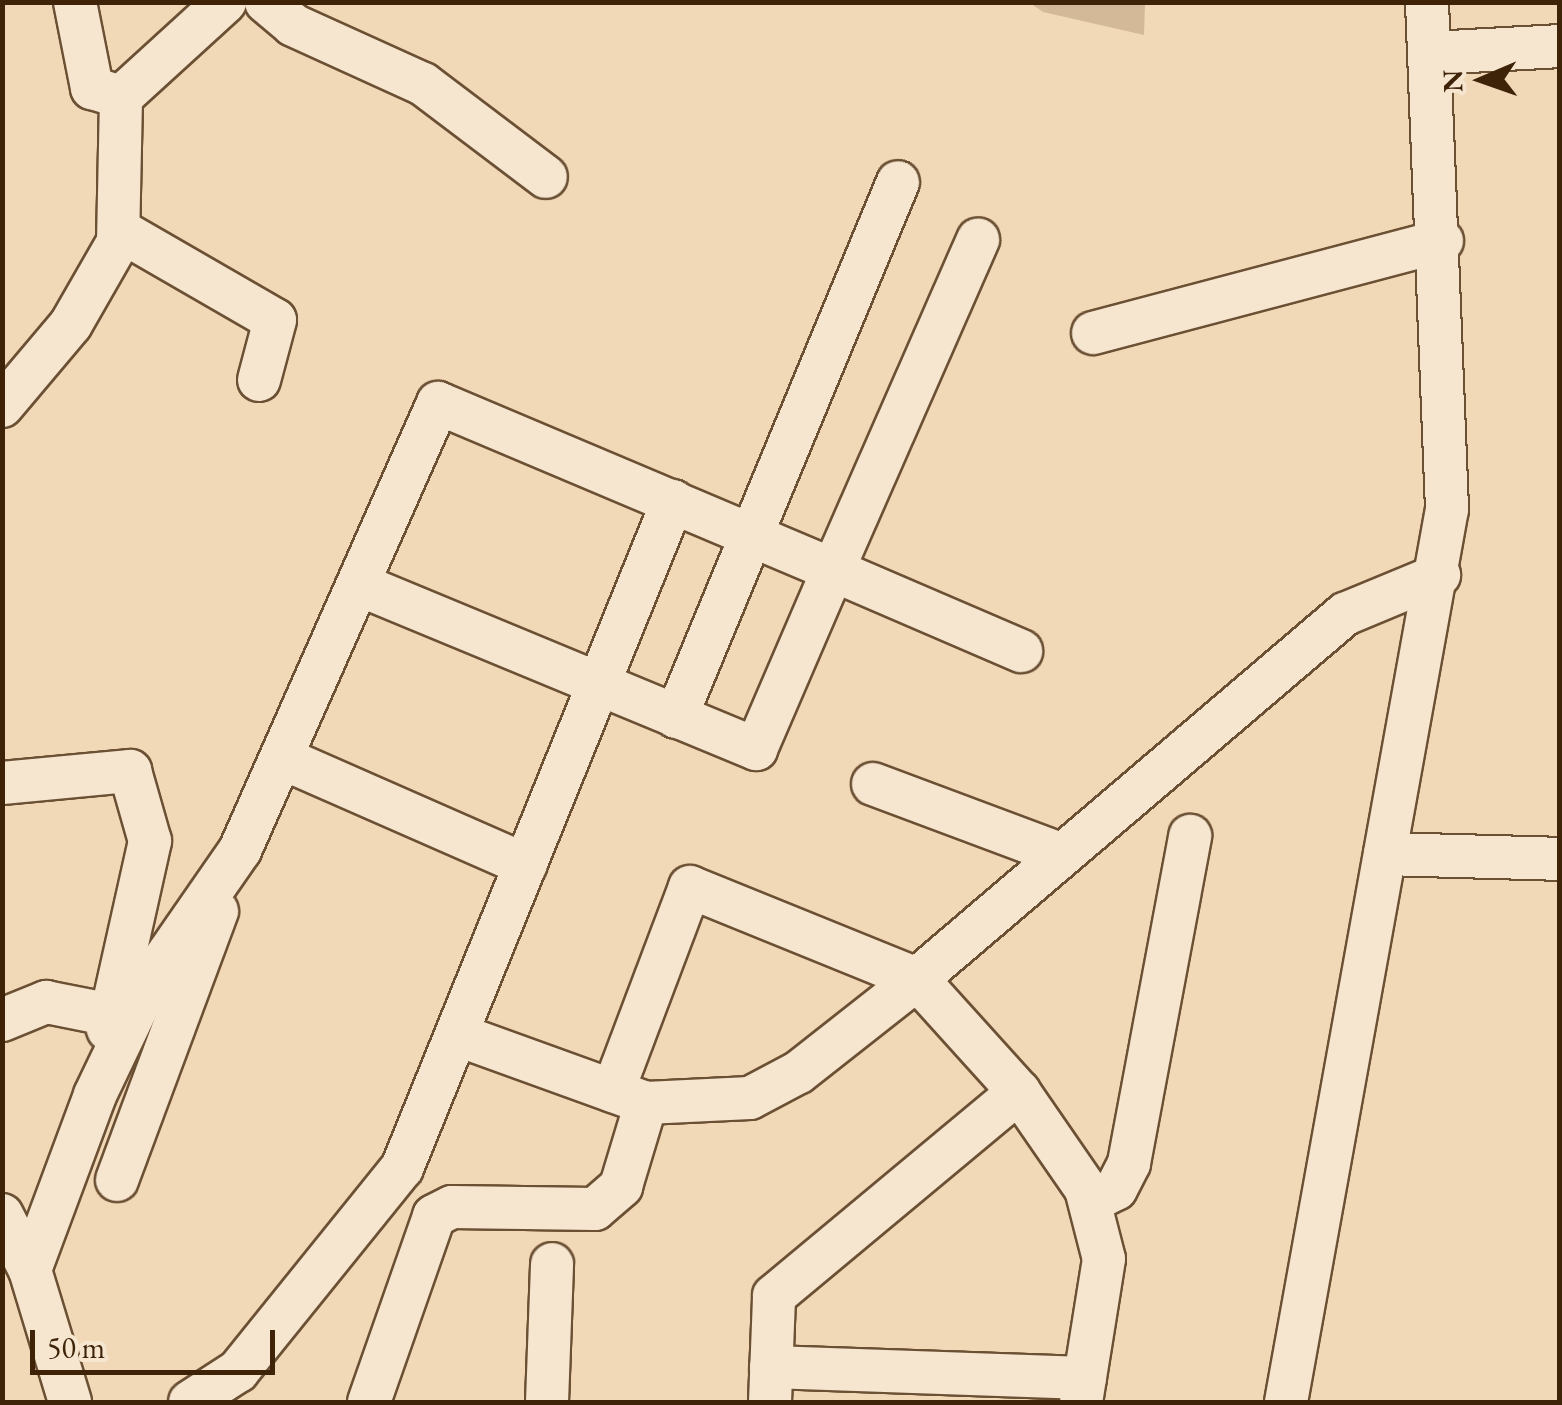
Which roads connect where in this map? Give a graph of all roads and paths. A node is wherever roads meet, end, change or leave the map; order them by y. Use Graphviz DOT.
graph roads {
  1 [pos="75,2"];
  2 [pos="225,2"];
  3 [pos="266,2"];
  4 [pos="1428,2"];
  5 [pos="1560,46"];
  6 [pos="1432,52"];
  7 [pos="122,98"];
  8 [pos="546,177"];
  9 [pos="898,182"];
  10 [pos="118,230"];
  11 [pos="978,239"];
  12 [pos="1442,240"];
  13 [pos="1093,334"];
  14 [pos="259,380"];
  15 [pos="2,406"];
  16 [pos="673,501"];
  17 [pos="748,535"];
  18 [pos="833,570"];
  19 [pos="1439,576"];
  20 [pos="360,584"];
  21 [pos="1021,651"];
  22 [pos="597,686"];
  23 [pos="676,717"];
  24 [pos="282,758"];
  25 [pos="2,783"];
  26 [pos="873,784"];
  27 [pos="1190,836"];
  28 [pos="240,850"];
  29 [pos="1060,854"];
  30 [pos="1385,854"];
  31 [pos="1560,859"];
  32 [pos="526,864"];
  33 [pos="918,980"];
  34 [pos="111,1015"];
  35 [pos="2,1020"];
  36 [pos="458,1035"];
  37 [pos="1019,1092"];
  38 [pos="94,1095"];
  39 [pos="629,1097"];
  40 [pos="117,1180"];
  41 [pos="1090,1202"];
  42 [pos="2,1215"];
  43 [pos="552,1264"];
  44 [pos="16,1274"];
  45 [pos="770,1385"];
  46 [pos="1083,1390"];
  47 [pos="70,1402"];
  48 [pos="190,1402"];
  49 [pos="369,1402"];
  50 [pos="547,1402"];
  51 [pos="1286,1402"];
  1 -- 7 [label="street"];
  2 -- 7 [label="street"];
  3 -- 8 [label="street"];
  4 -- 6 [label="street"];
  5 -- 6 [label="street"];
  6 -- 12 [label="street"];
  7 -- 10 [label="street"];
  9 -- 17 [label="street"];
  10 -- 14 [label="street"];
  10 -- 15 [label="street"];
  11 -- 18 [label="street"];
  12 -- 13 [label="street"];
  12 -- 19 [label="street"];
  16 -- 17 [label="street"];
  16 -- 20 [label="street"];
  16 -- 22 [label="street"];
  17 -- 18 [label="street"];
  17 -- 23 [label="street"];
  18 -- 21 [label="street"];
  18 -- 23 [label="street"];
  19 -- 29 [label="street"];
  19 -- 30 [label="street"];
  20 -- 22 [label="street"];
  20 -- 24 [label="street"];
  22 -- 23 [label="street"];
  22 -- 32 [label="street"];
  24 -- 28 [label="street"];
  24 -- 32 [label="street"];
  25 -- 34 [label="street"];
  26 -- 29 [label="street"];
  27 -- 41 [label="street"];
  28 -- 38 [label="street"];
  28 -- 40 [label="street"];
  29 -- 33 [label="street"];
  30 -- 31 [label="street"];
  30 -- 51 [label="street"];
  32 -- 36 [label="street"];
  33 -- 37 [label="street"];
  33 -- 39 [label="street"];
  33 -- 39 [label="street"];
  34 -- 35 [label="street"];
  34 -- 38 [label="street"];
  36 -- 39 [label="street"];
  36 -- 48 [label="street"];
  37 -- 41 [label="street"];
  37 -- 45 [label="street"];
  38 -- 44 [label="street"];
  39 -- 49 [label="street"];
  41 -- 46 [label="street"];
  42 -- 44 [label="street"];
  43 -- 50 [label="street"];
  44 -- 47 [label="street"];
  45 -- 46 [label="street"];
}
